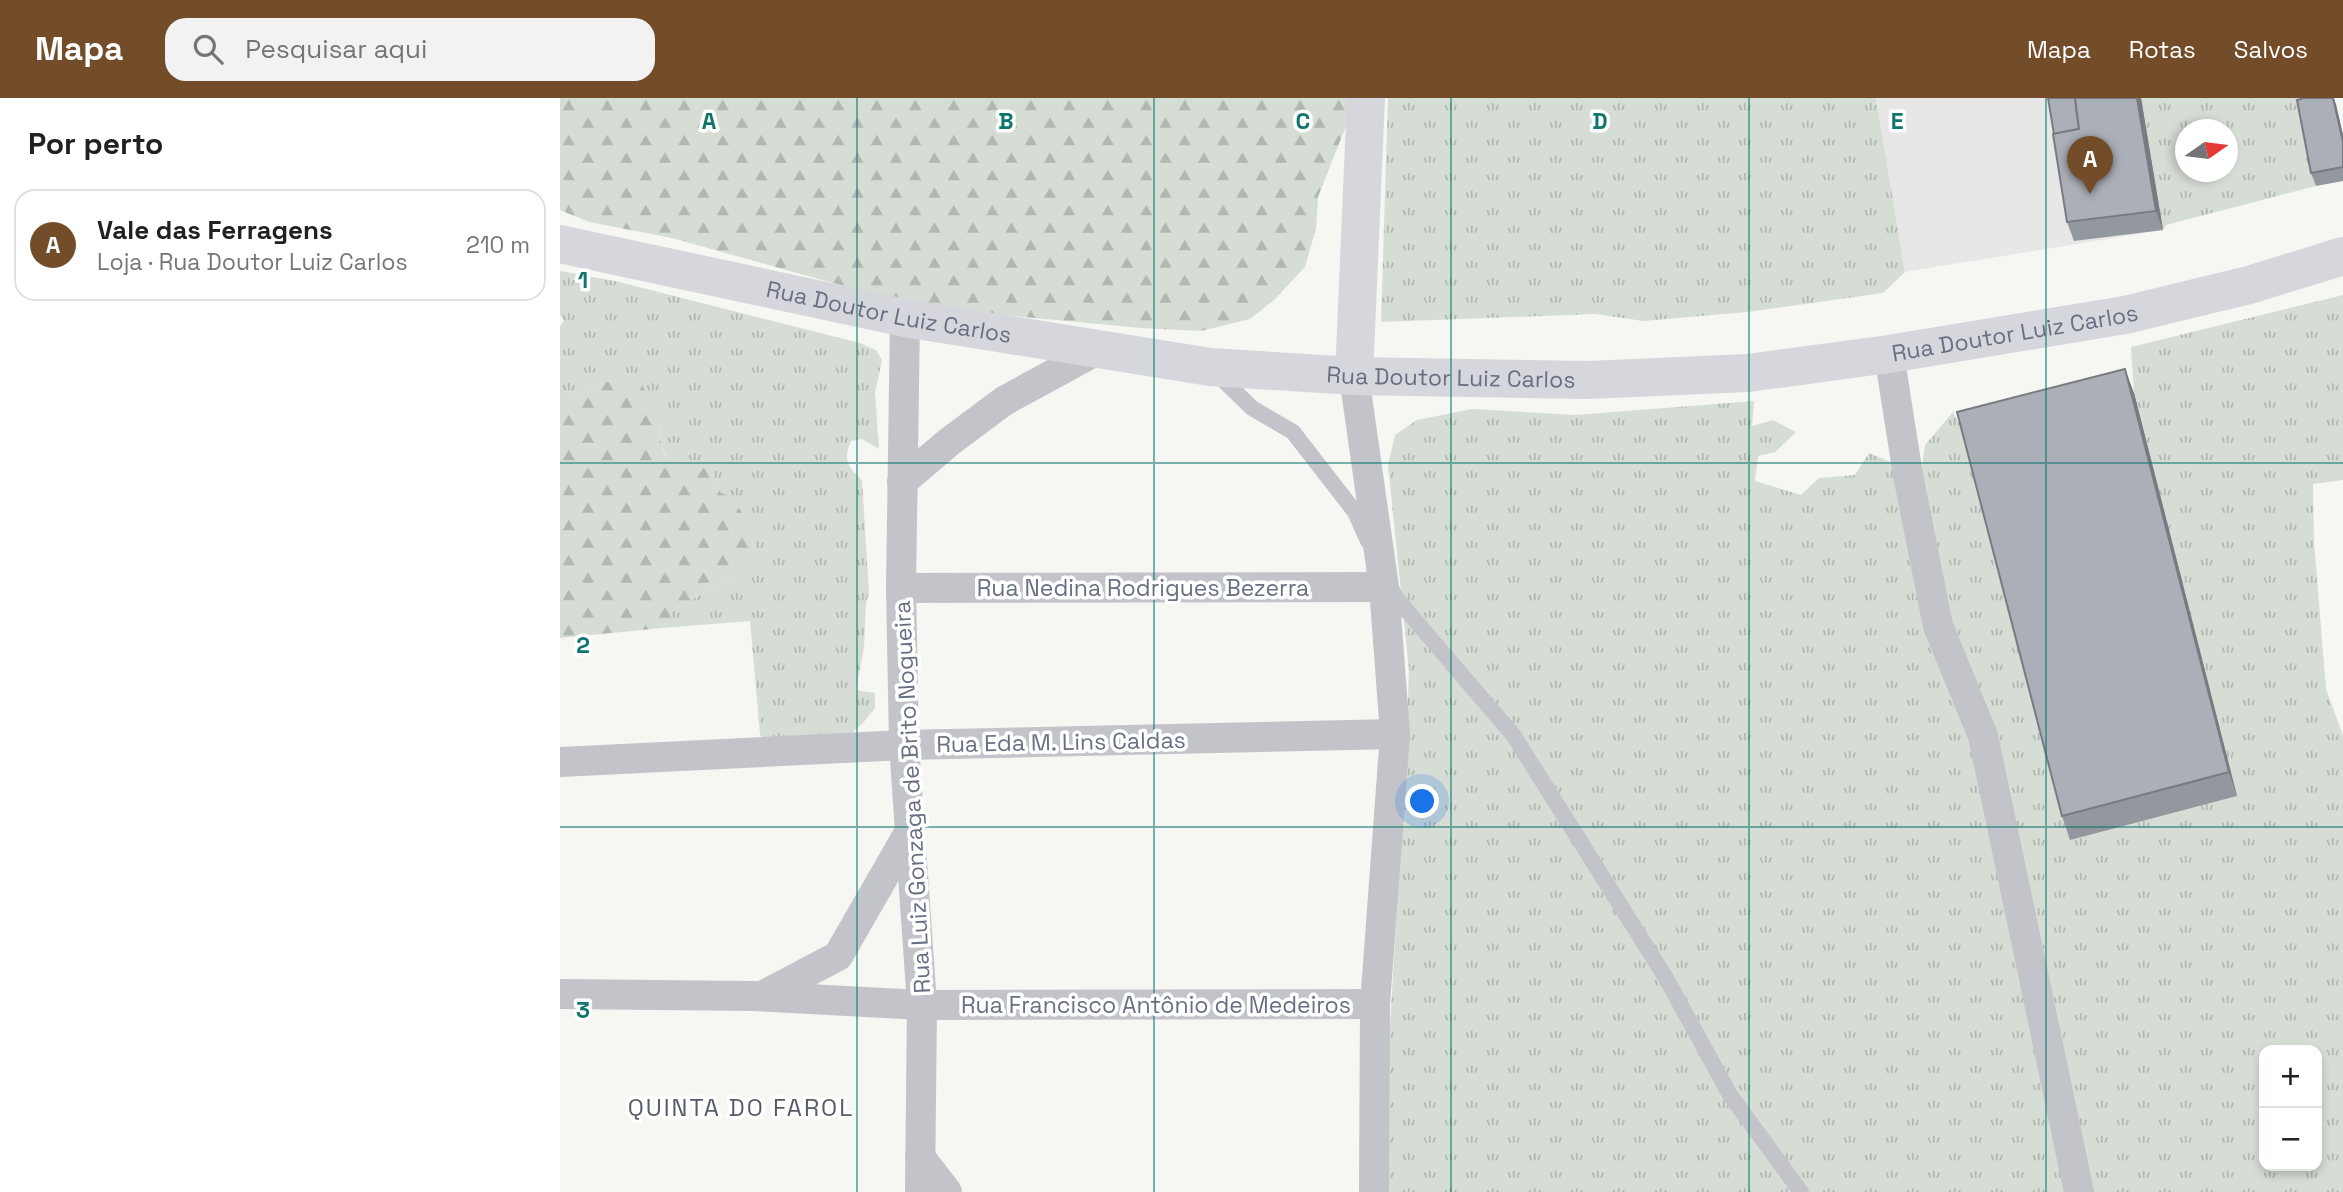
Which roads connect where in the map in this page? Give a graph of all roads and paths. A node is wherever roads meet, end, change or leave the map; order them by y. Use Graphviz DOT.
graph roads {
  1 [pos="1366,98"];
  2 [pos="560,244"];
  3 [pos="2343,256"];
  4 [pos="905,318"];
  5 [pos="1101,348"];
  6 [pos="1889,354"];
  7 [pos="1210,367"];
  8 [pos="1354,376"];
  9 [pos="902,482"];
  10 [pos="1382,577"];
  11 [pos="901,589"];
  12 [pos="1395,734"];
  13 [pos="904,745"];
  14 [pos="560,762"];
  15 [pos="910,831"];
  16 [pos="560,994"];
  17 [pos="761,997"];
  18 [pos="1375,1004"];
  19 [pos="922,1005"];
  20 [pos="920,1157"];
  21 [pos="920,1192"];
  22 [pos="947,1192"];
  23 [pos="1374,1192"];
  24 [pos="1801,1192"];
  25 [pos="2079,1192"];
  1 -- 8 [label="main road"];
  2 -- 4 [label="main road, Rua Doutor Luiz Carlos"];
  3 -- 6 [label="main road, Rua Doutor Luiz Carlos"];
  4 -- 5 [label="main road, Rua Doutor Luiz Carlos"];
  4 -- 9 [label="street, Rua Luiz Gonzaga de Brito Nogueira"];
  5 -- 7 [label="main road, Rua Doutor Luiz Carlos"];
  5 -- 9 [label="street"];
  6 -- 8 [label="main road, Rua Doutor Luiz Carlos"];
  6 -- 25 [label="street"];
  7 -- 8 [label="main road, Rua Doutor Luiz Carlos"];
  7 -- 10 [label="lane"];
  8 -- 10 [label="street"];
  9 -- 11 [label="street, Rua Luiz Gonzaga de Brito Nogueira"];
  10 -- 11 [label="street, Rua Nedina Rodrigues Bezerra"];
  10 -- 12 [label="street"];
  10 -- 24 [label="lane"];
  11 -- 13 [label="street, Rua Luiz Gonzaga de Brito Nogueira"];
  12 -- 13 [label="street, Rua Eda M. Lins Caldas"];
  12 -- 18 [label="street"];
  13 -- 14 [label="street, Rua Eda M. Lins Caldas"];
  13 -- 15 [label="street, Rua Luiz Gonzaga de Brito Nogueira"];
  15 -- 17 [label="street"];
  15 -- 19 [label="street, Rua Luiz Gonzaga de Brito Nogueira"];
  16 -- 17 [label="street, Rua Francisco Antônio de Medeiros"];
  17 -- 19 [label="street, Rua Francisco Antônio de Medeiros"];
  18 -- 19 [label="street, Rua Francisco Antônio de Medeiros"];
  18 -- 23 [label="street"];
  19 -- 20 [label="street, Rua Luiz Gonzaga de Brito Nogueira"];
  20 -- 21 [label="street, Rua Luiz Gonzaga de Brito Nogueira"];
  20 -- 22 [label="street"];
}
